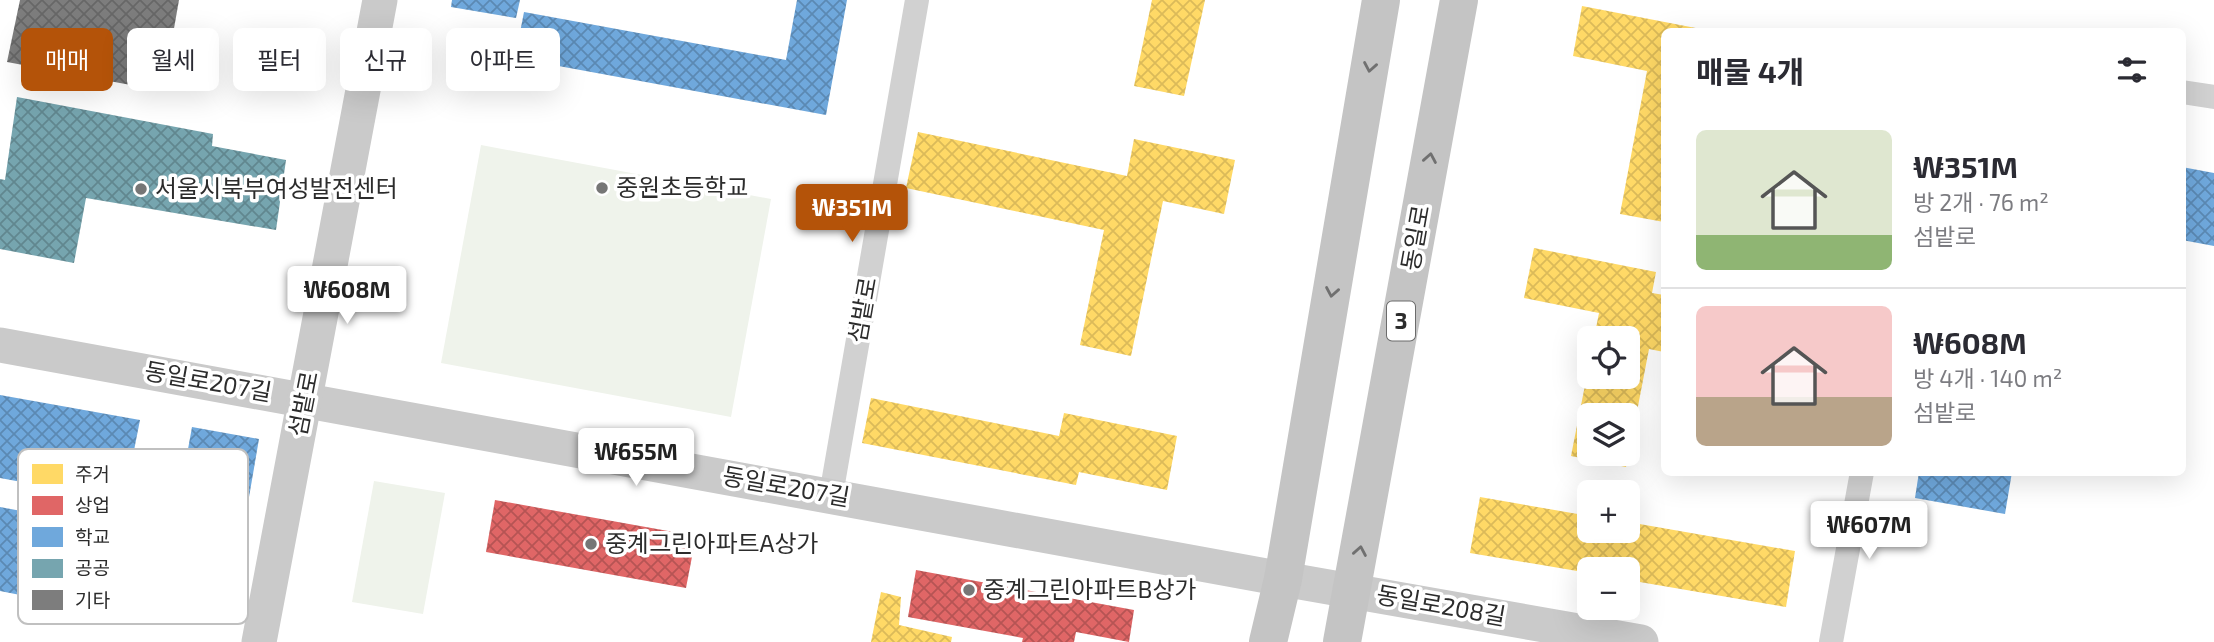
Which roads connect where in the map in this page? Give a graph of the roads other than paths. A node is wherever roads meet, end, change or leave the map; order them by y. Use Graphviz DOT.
graph roads {
  1 [pos="380,0"];
  2 [pos="917,0"];
  3 [pos="1381,0"];
  4 [pos="1459,0"];
  5 [pos="2186,93"];
  6 [pos="2214,97"];
  7 [pos="0,345"];
  8 [pos="305,400"];
  9 [pos="1860,476"];
  10 [pos="831,495"];
  11 [pos="1283,579"];
  12 [pos="1352,591"];
  13 [pos="259,642"];
  14 [pos="1268,642"];
  15 [pos="1342,642"];
  16 [pos="1642,642"];
  17 [pos="1831,642"];
  1 -- 8 [label="street, 섬밭로"];
  2 -- 10 [label="street, 섬밭로"];
  3 -- 11 [label="main road, one-way"];
  12 -- 4 [label="main road, 동일로 / 3, one-way"];
  5 -- 6 [label="street"];
  7 -- 8 [label="street, 동일로207길"];
  8 -- 10 [label="street, 동일로207길"];
  8 -- 13 [label="street, 섬밭로"];
  9 -- 17 [label="street"];
  10 -- 11 [label="street, 동일로207길"];
  11 -- 12 [label="street, 동일로208길"];
  11 -- 14 [label="main road"];
  12 -- 15 [label="main road, 동일로 / 3"];
  12 -- 16 [label="street, 동일로208길"];
}
